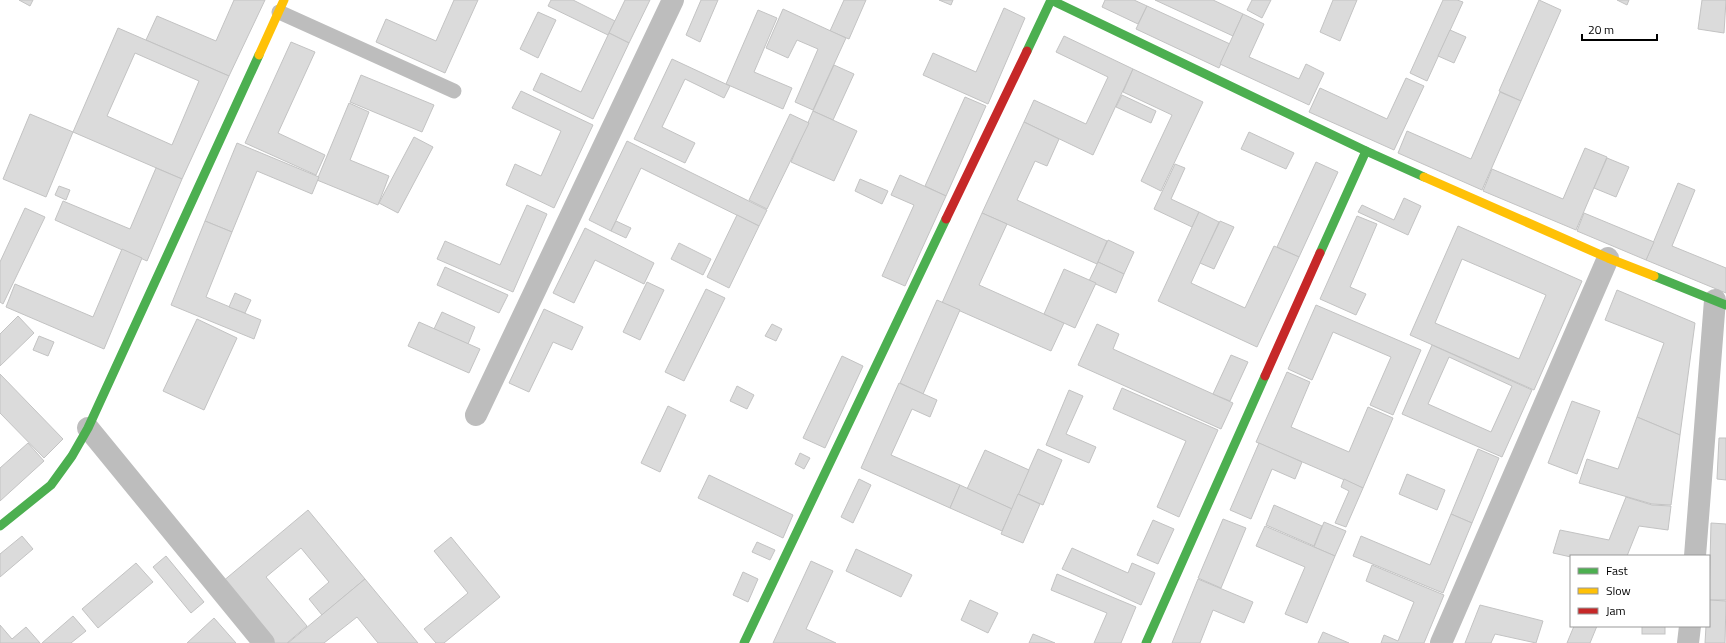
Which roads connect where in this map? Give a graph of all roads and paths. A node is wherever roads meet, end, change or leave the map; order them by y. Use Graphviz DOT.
graph roads {
  1 [pos="673,0"];
  2 [pos="1051,0"];
  3 [pos="281,6"];
  4 [pos="454,91"];
  5 [pos="1366,151"];
  6 [pos="1608,258"];
  7 [pos="1720,302"];
  8 [pos="476,415"];
  9 [pos="88,428"];
  10 [pos="0,526"];
  11 [pos="1695,555"];
  12 [pos="1690,627"];
  13 [pos="264,643"];
  14 [pos="744,643"];
  15 [pos="1146,643"];
  16 [pos="1441,643"];
  17 [pos="1688,643"];
  1 -- 8 [label="street"];
  2 -- 5 [label="street"];
  2 -- 14 [label="street"];
  3 -- 4 [label="lane"];
  3 -- 9 [label="street"];
  5 -- 6 [label="street"];
  5 -- 15 [label="street"];
  6 -- 7 [label="street"];
  6 -- 16 [label="street"];
  7 -- 11 [label="street"];
  9 -- 10 [label="street"];
  9 -- 13 [label="street"];
  12 -- 17 [label="street"];
}
